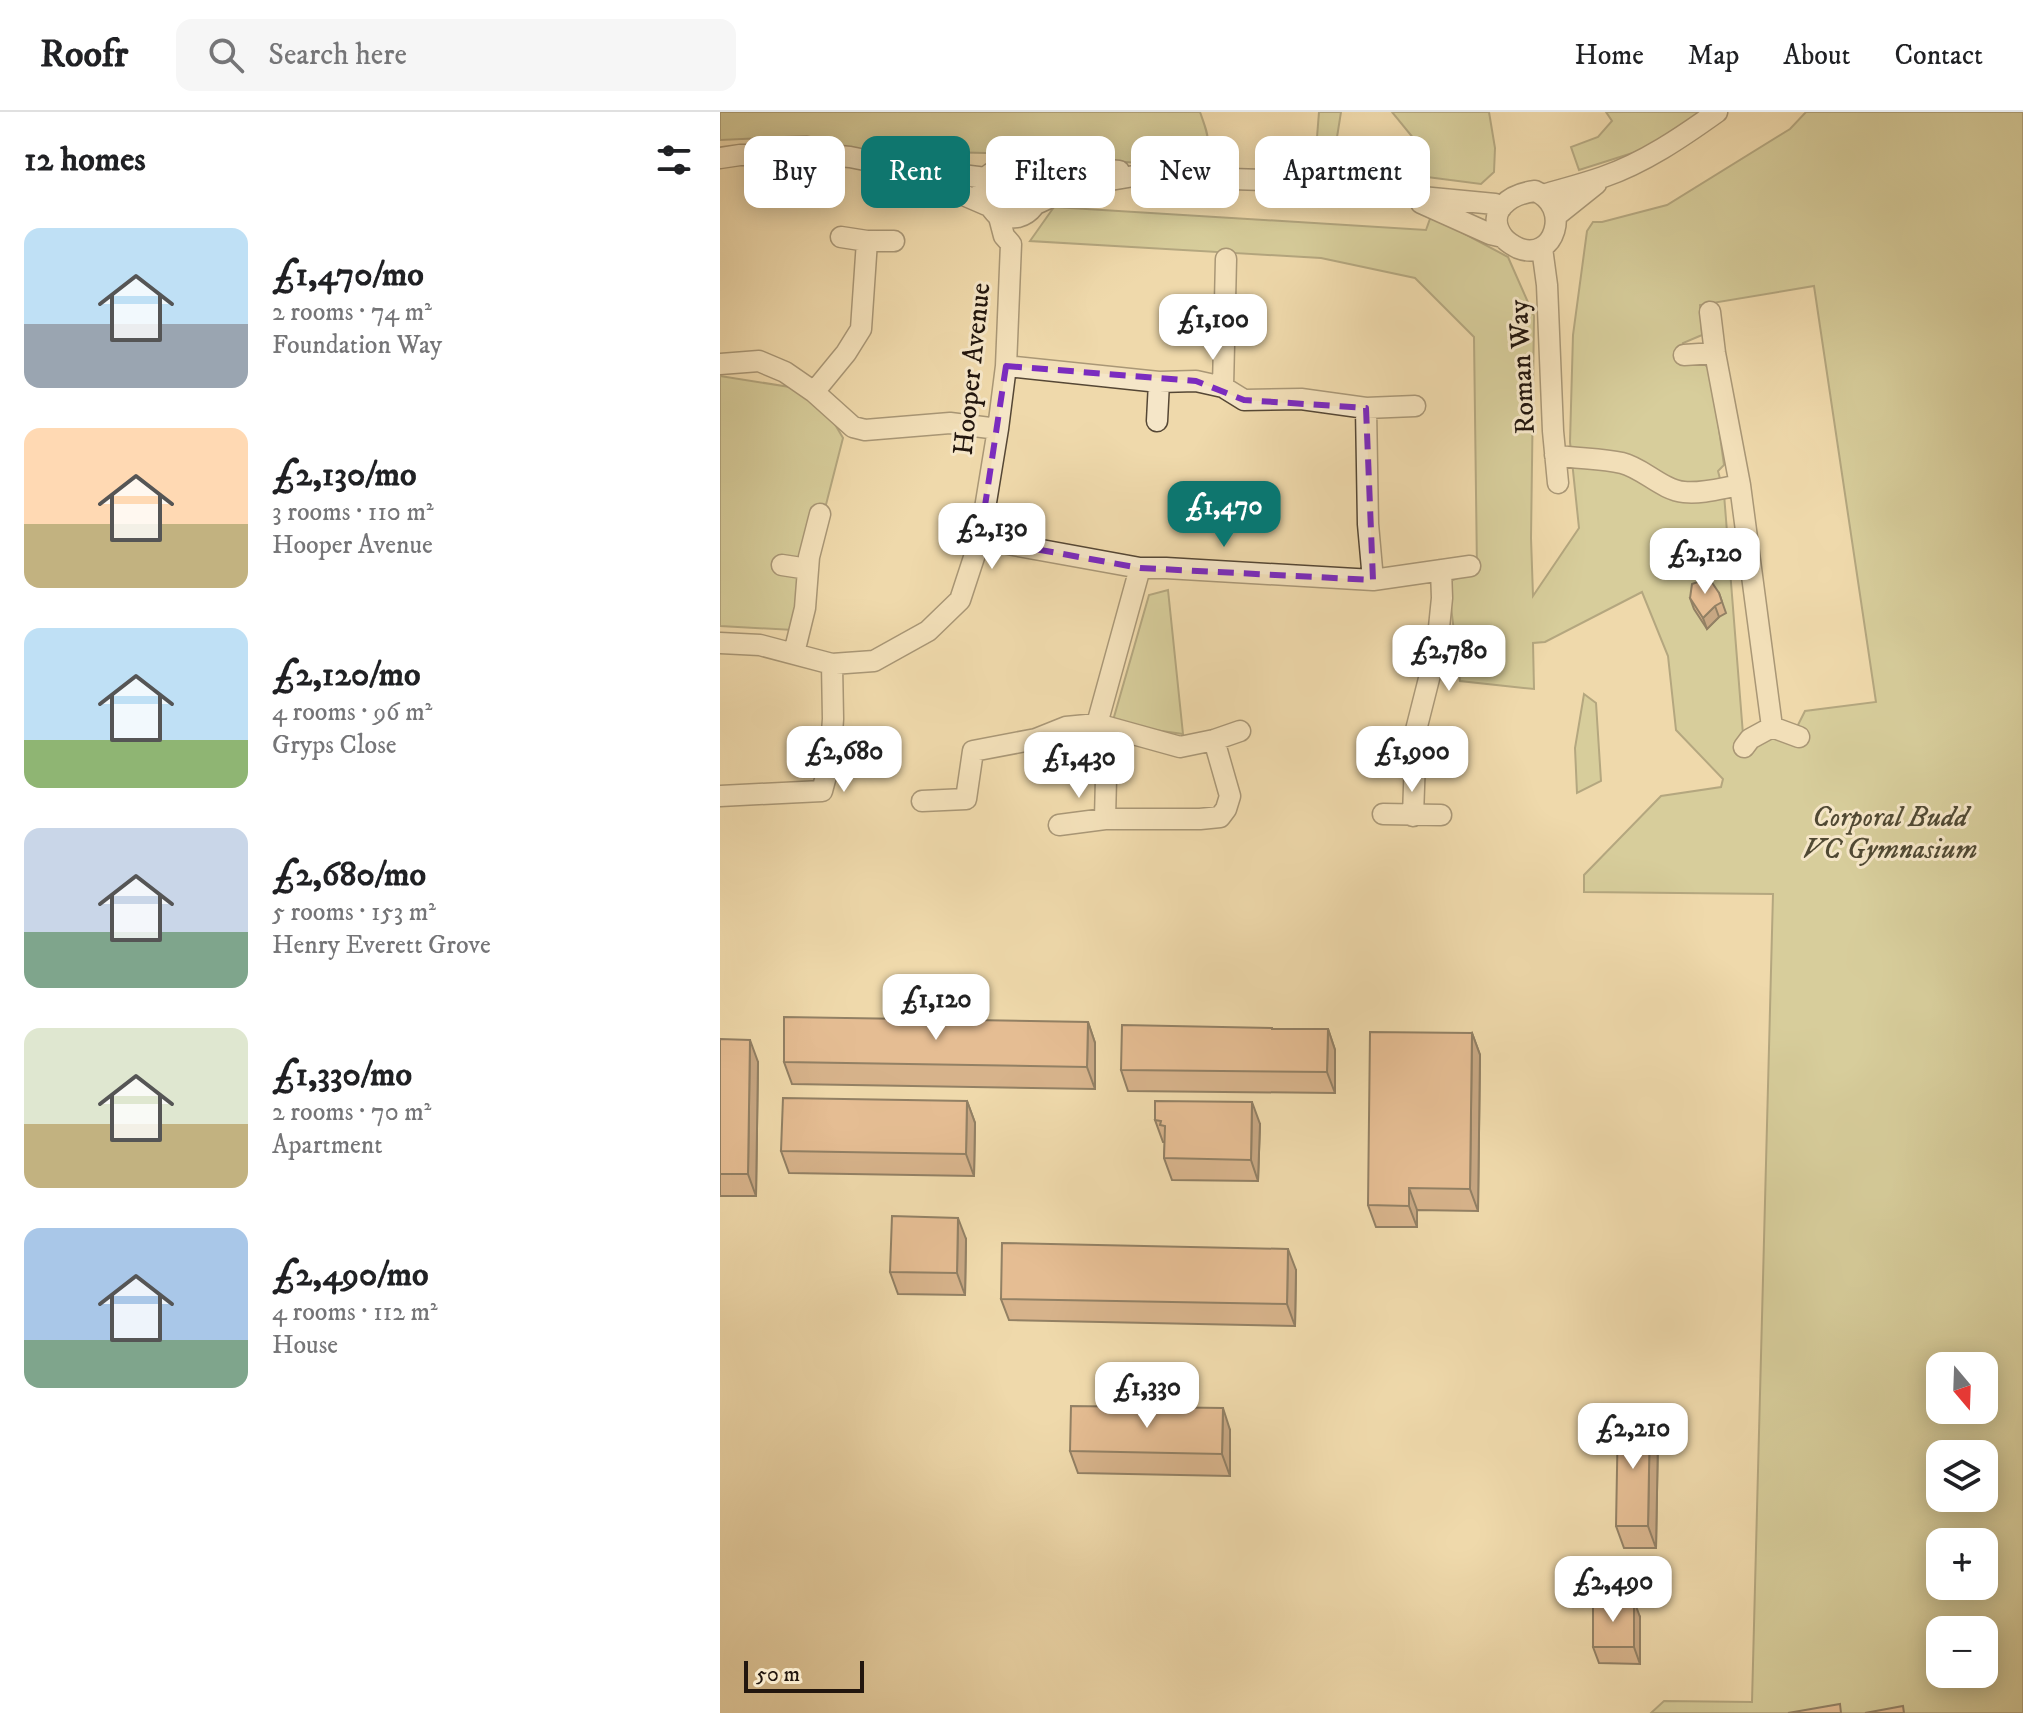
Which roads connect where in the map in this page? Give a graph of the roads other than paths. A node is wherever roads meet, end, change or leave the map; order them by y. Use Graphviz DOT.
graph roads {
  1 [pos="1717,112"];
  2 [pos="720,158"];
  3 [pos="861,159"];
  4 [pos="970,176"];
  5 [pos="1605,177"];
  6 [pos="986,178"];
  7 [pos="1543,195"];
  8 [pos="1430,198"];
  9 [pos="986,199"];
  10 [pos="970,200"];
  11 [pos="992,208"];
  12 [pos="1032,208"];
  13 [pos="1430,208"];
  14 [pos="1501,208"];
  15 [pos="994,211"];
  16 [pos="1556,216"];
  17 [pos="841,237"];
  18 [pos="1503,237"];
  19 [pos="867,241"];
  20 [pos="894,241"];
  21 [pos="1011,244"];
  22 [pos="1542,248"];
  23 [pos="1226,259"];
  24 [pos="1710,312"];
  25 [pos="1715,353"];
  26 [pos="1684,355"];
  27 [pos="720,364"];
  28 [pos="1006,366"];
  29 [pos="1159,382"];
  30 [pos="1223,387"];
  31 [pos="814,392"];
  32 [pos="1415,406"];
  33 [pos="1366,408"];
  34 [pos="1157,421"];
  35 [pos="998,429"];
  36 [pos="1555,455"];
  37 [pos="1558,483"];
  38 [pos="1740,485"];
  39 [pos="820,514"];
  40 [pos="980,539"];
  41 [pos="782,565"];
  42 [pos="1470,566"];
  43 [pos="1140,568"];
  44 [pos="808,569"];
  45 [pos="1441,570"];
  46 [pos="1373,580"];
  47 [pos="720,643"];
  48 [pos="794,653"];
  49 [pos="832,664"];
  50 [pos="1097,724"];
  51 [pos="1772,727"];
  52 [pos="1240,731"];
  53 [pos="1799,737"];
  54 [pos="1214,740"];
  55 [pos="1744,747"];
  56 [pos="1106,778"];
  57 [pos="720,796"];
  58 [pos="922,801"];
  59 [pos="1383,814"];
  60 [pos="1441,815"];
  61 [pos="1413,816"];
  62 [pos="1105,819"];
  63 [pos="1059,825"];
  1 -- 5 [label="street"];
  2 -- 3 [label="street"];
  4 -- 6 [label="street"];
  5 -- 7 [label="street"];
  5 -- 16 [label="street"];
  6 -- 9 [label="street"];
  7 -- 14 [label="street"];
  7 -- 16 [label="street"];
  8 -- 14 [label="street"];
  10 -- 15 [label="street"];
  11 -- 15 [label="street"];
  12 -- 15 [label="street"];
  12 -- 21 [label="street"];
  13 -- 18 [label="street"];
  14 -- 18 [label="street"];
  15 -- 21 [label="street, Hooper Avenue"];
  16 -- 22 [label="street"];
  17 -- 19 [label="street"];
  18 -- 22 [label="street"];
  19 -- 20 [label="street"];
  19 -- 31 [label="street"];
  21 -- 28 [label="street, Hooper Avenue"];
  22 -- 36 [label="street, Roman Way"];
  23 -- 30 [label="street"];
  24 -- 25 [label="street"];
  25 -- 26 [label="street"];
  25 -- 38 [label="street"];
  27 -- 31 [label="street"];
  28 -- 29 [label="street"];
  28 -- 35 [label="street, Hooper Avenue"];
  29 -- 30 [label="street"];
  29 -- 34 [label="street"];
  30 -- 33 [label="street"];
  31 -- 35 [label="street"];
  32 -- 33 [label="street"];
  33 -- 46 [label="street"];
  35 -- 40 [label="street, Hooper Avenue"];
  36 -- 37 [label="street, Roman Way"];
  36 -- 38 [label="street"];
  38 -- 51 [label="street"];
  39 -- 44 [label="street"];
  40 -- 43 [label="street"];
  40 -- 49 [label="street, Hooper Avenue"];
  41 -- 44 [label="street"];
  42 -- 45 [label="street"];
  43 -- 46 [label="street"];
  43 -- 50 [label="street"];
  44 -- 48 [label="street"];
  45 -- 46 [label="street"];
  45 -- 61 [label="street"];
  47 -- 48 [label="street, Hooper Avenue"];
  48 -- 49 [label="street, Hooper Avenue"];
  49 -- 57 [label="street"];
  50 -- 54 [label="street"];
  50 -- 58 [label="street"];
  51 -- 53 [label="street"];
  51 -- 55 [label="street"];
  52 -- 54 [label="street"];
  54 -- 62 [label="street"];
  56 -- 62 [label="street"];
  59 -- 61 [label="street"];
  60 -- 61 [label="street"];
  62 -- 63 [label="street"];
}
